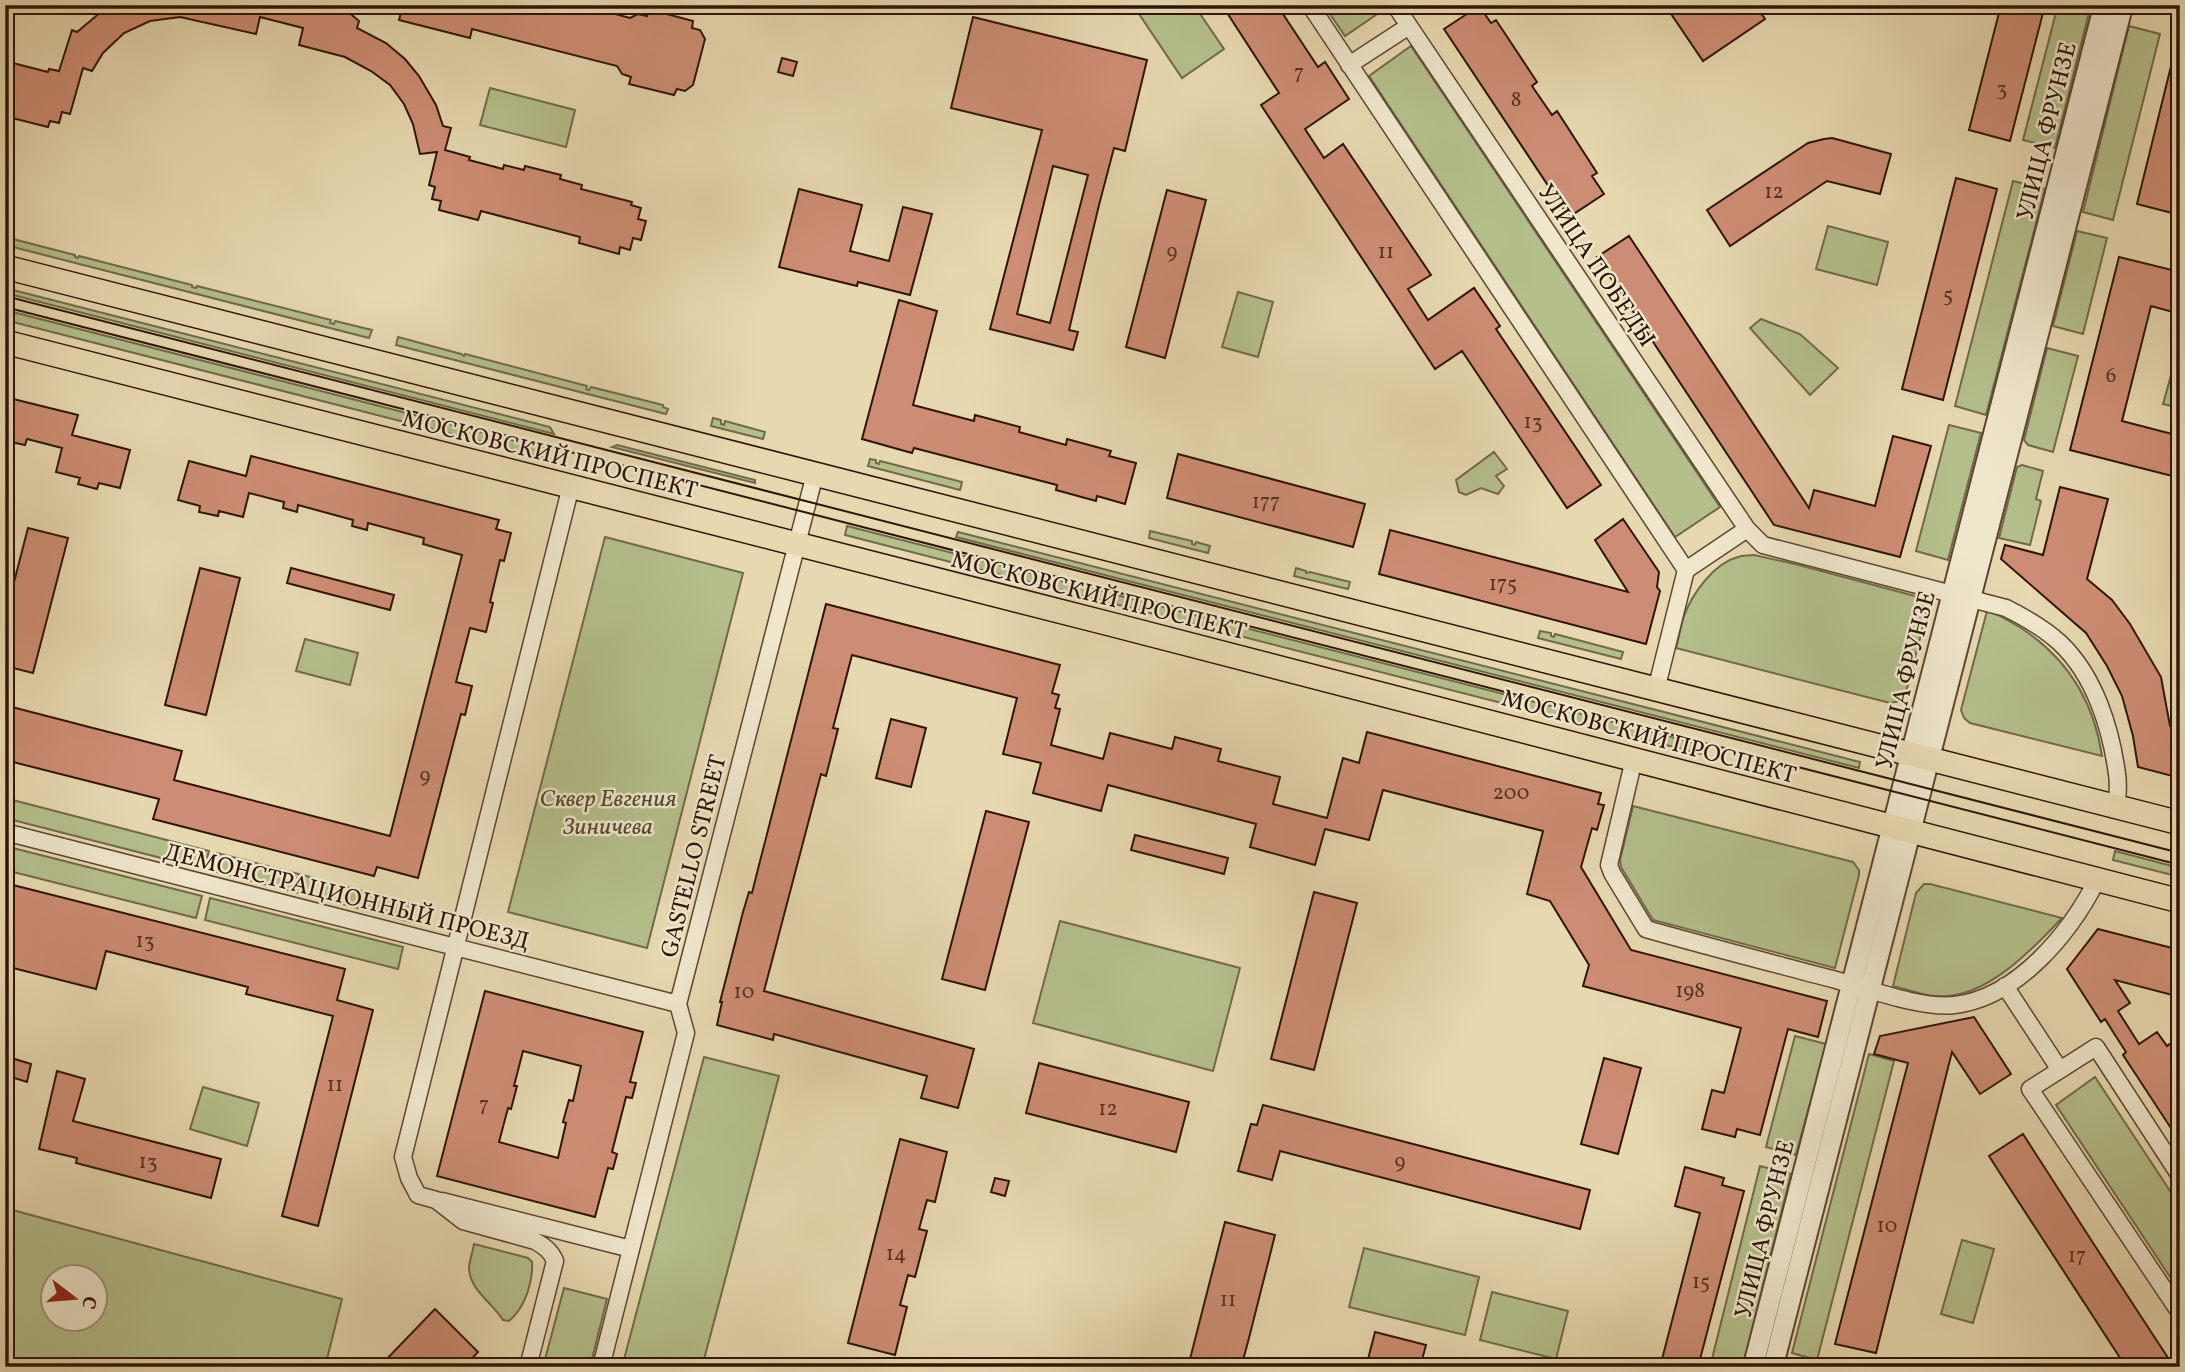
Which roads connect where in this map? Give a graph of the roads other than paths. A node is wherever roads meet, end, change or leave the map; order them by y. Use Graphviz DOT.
graph roads {
  1 [pos="1310,5"];
  2 [pos="1395,5"];
  3 [pos="2104,5"];
  4 [pos="2123,5"];
  5 [pos="1409,26"];
  6 [pos="1349,65"];
  7 [pos="5,267"];
  8 [pos="5,342"];
  9 [pos="815,474"];
  10 [pos="571,486"];
  11 [pos="1747,529"];
  12 [pos="797,544"];
  13 [pos="1686,570"];
  14 [pos="1961,597"];
  15 [pos="1656,690"];
  16 [pos="1920,758"];
  17 [pos="1634,759"];
  18 [pos="2117,807"];
  19 [pos="2180,823"];
  20 [pos="1902,829"];
  21 [pos="5,832"];
  22 [pos="2097,880"];
  23 [pos="2180,901"];
  24 [pos="455,947"];
  25 [pos="2005,986"];
  26 [pos="1861,987"];
  27 [pos="678,1004"];
  28 [pos="2060,1070"];
  29 [pos="2180,1177"];
  30 [pos="436,1200"];
  31 [pos="631,1249"];
  32 [pos="2180,1313"];
  33 [pos="528,1367"];
  34 [pos="601,1367"];
  35 [pos="1754,1367"];
  36 [pos="1773,1367"];
  1 -- 6 [label="street"];
  2 -- 5 [label="street, УЛИЦА ПОБЕДЫ"];
  3 -- 14 [label="street, УЛИЦА ФРУНЗЕ"];
  4 -- 14 [label="street, УЛИЦА ФРУНЗЕ"];
  5 -- 6 [label="street"];
  5 -- 11 [label="street, УЛИЦА ПОБЕДЫ"];
  6 -- 13 [label="street"];
  7 -- 9 [label="main road, МОСКОВСКИЙ ПРОСПЕКТ"];
  8 -- 10 [label="main road, МОСКОВСКИЙ ПРОСПЕКТ"];
  9 -- 12 [label="street, GASTELLO STREET"];
  9 -- 15 [label="main road, МОСКОВСКИЙ ПРОСПЕКТ"];
  10 -- 12 [label="main road, МОСКОВСКИЙ ПРОСПЕКТ"];
  10 -- 24 [label="street"];
  11 -- 13 [label="street"];
  11 -- 14 [label="street"];
  12 -- 17 [label="main road, МОСКОВСКИЙ ПРОСПЕКТ"];
  12 -- 27 [label="street, GASTELLO STREET"];
  13 -- 15 [label="street"];
  14 -- 16 [label="street, УЛИЦА ФРУНЗЕ"];
  14 -- 18 [label="street"];
  15 -- 16 [label="main road, МОСКОВСКИЙ ПРОСПЕКТ"];
  16 -- 18 [label="main road, МОСКОВСКИЙ ПРОСПЕКТ"];
  16 -- 20 [label="street, УЛИЦА ФРУНЗЕ"];
  17 -- 20 [label="main road, МОСКОВСКИЙ ПРОСПЕКТ"];
  17 -- 26 [label="street"];
  18 -- 19 [label="main road, МОСКОВСКИЙ ПРОСПЕКТ"];
  20 -- 22 [label="main road, МОСКОВСКИЙ ПРОСПЕКТ"];
  20 -- 26 [label="street, УЛИЦА ФРУНЗЕ"];
  21 -- 24 [label="street, ДЕМОНСТРАЦИОННЫЙ ПРОЕЗД"];
  22 -- 23 [label="main road, МОСКОВСКИЙ ПРОСПЕКТ"];
  22 -- 25 [label="street"];
  24 -- 27 [label="street, ДЕМОНСТРАЦИОННЫЙ ПРОЕЗД"];
  24 -- 30 [label="street"];
  25 -- 26 [label="street"];
  25 -- 28 [label="street"];
  26 -- 35 [label="street, УЛИЦА ФРУНЗЕ"];
  26 -- 36 [label="street, УЛИЦА ФРУНЗЕ"];
  27 -- 31 [label="street, GASTELLO STREET"];
  28 -- 29 [label="street"];
  28 -- 32 [label="street"];
  30 -- 31 [label="street"];
  30 -- 33 [label="street"];
  31 -- 34 [label="street, GASTELLO STREET"];
}
